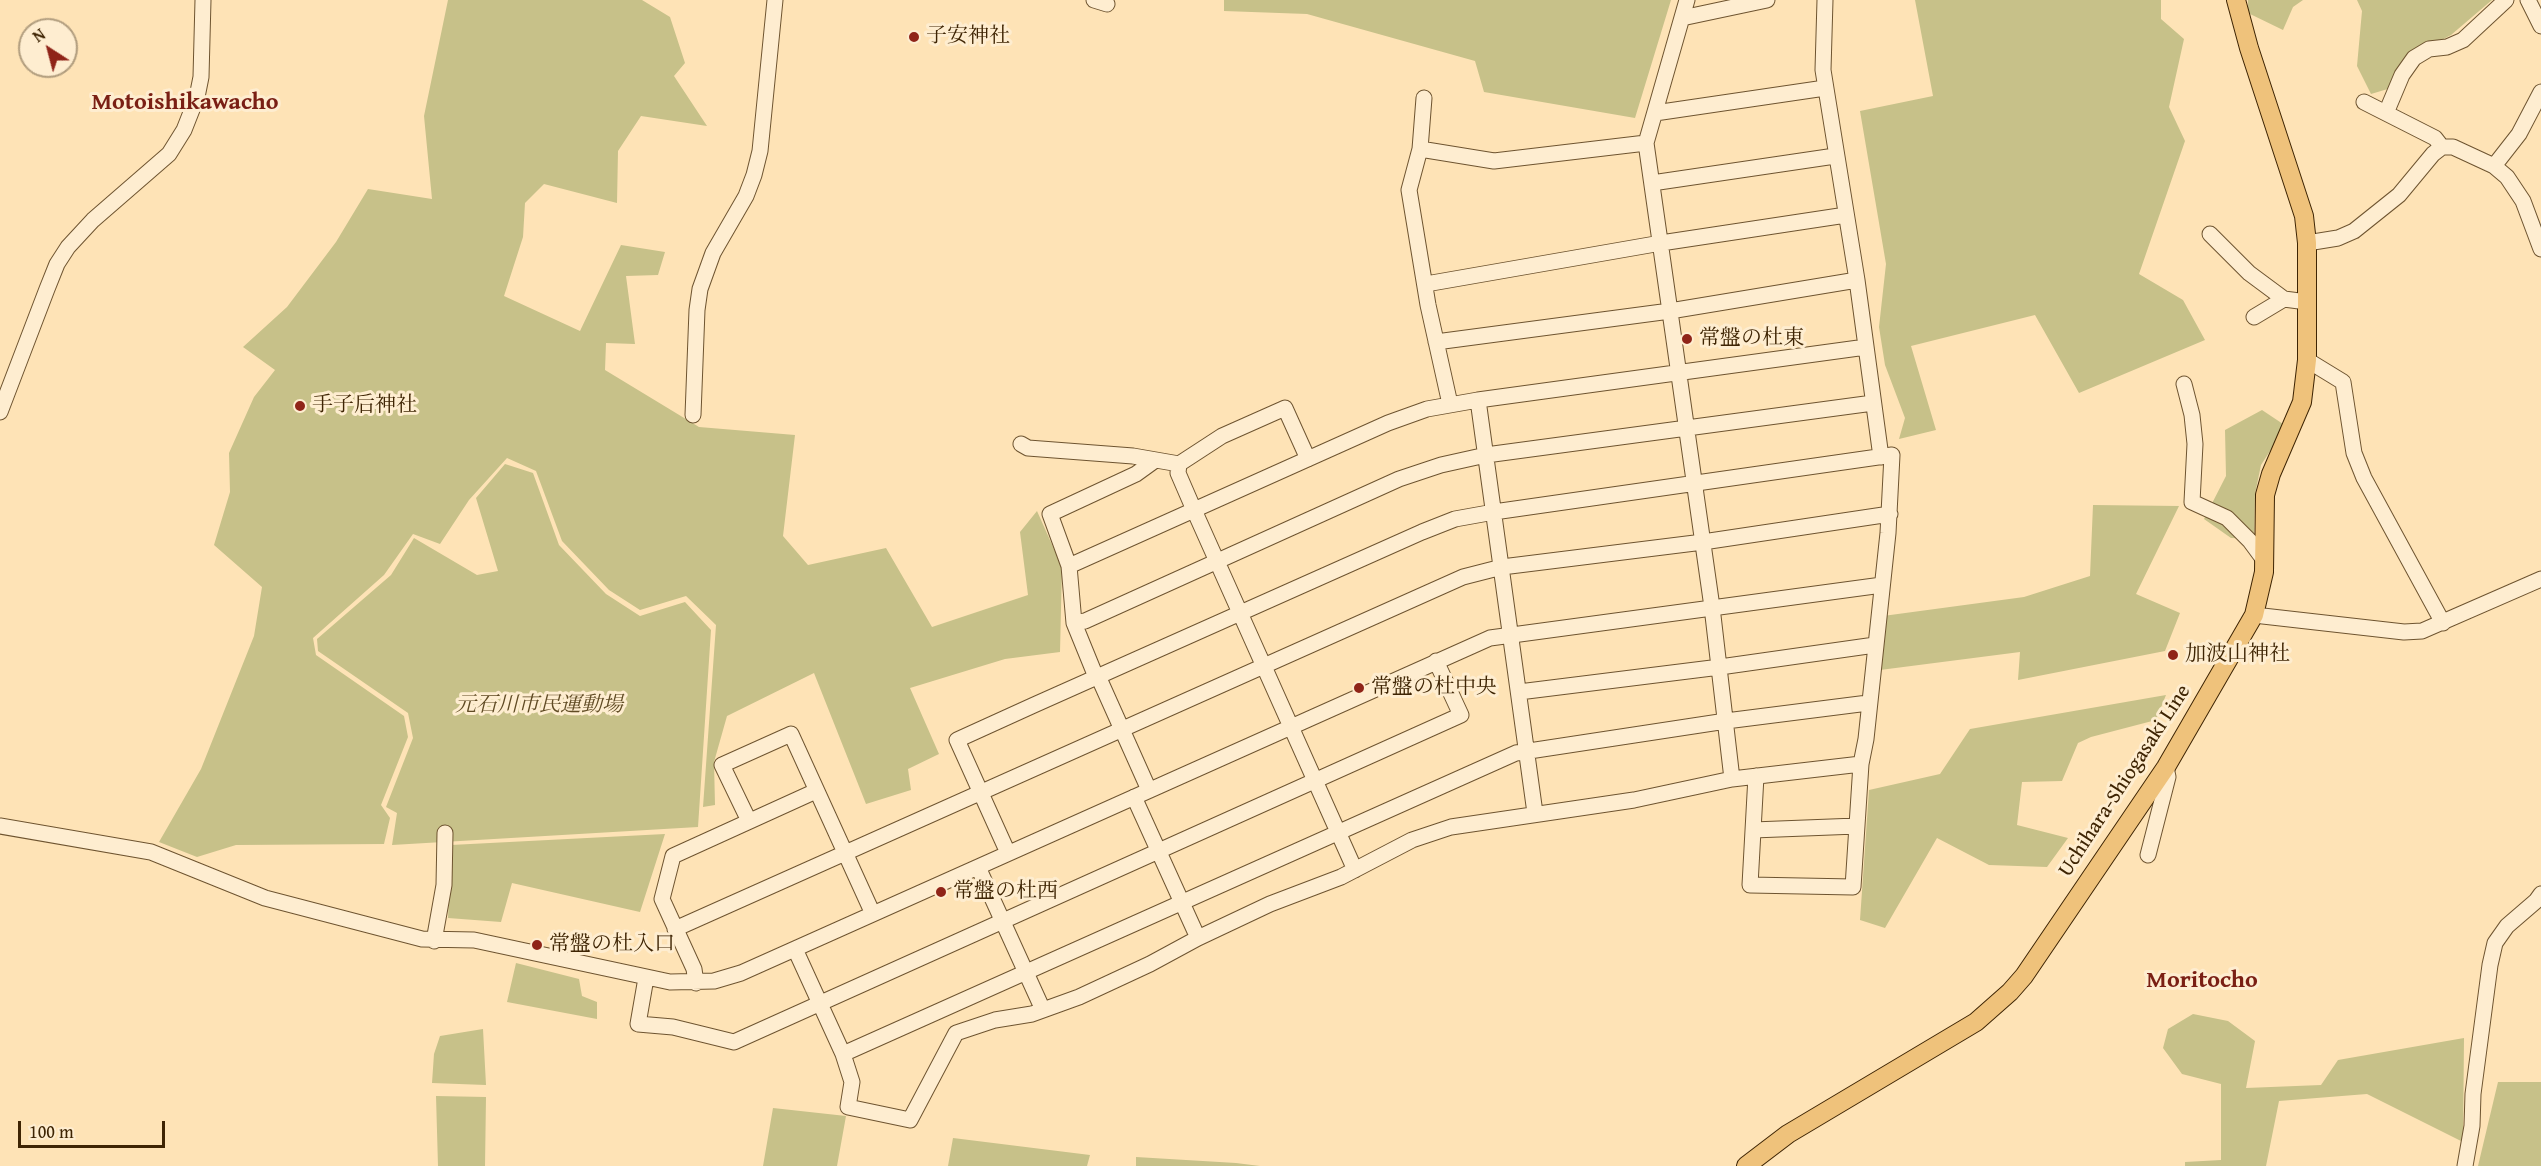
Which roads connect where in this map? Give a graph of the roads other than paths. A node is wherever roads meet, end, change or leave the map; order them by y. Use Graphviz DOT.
graph roads {
  1 [pos="202,0"];
  2 [pos="775,0"];
  3 [pos="1686,0"];
  4 [pos="1767,0"];
  5 [pos="1825,0"];
  6 [pos="2236,0"];
  7 [pos="2506,0"];
  8 [pos="2528,0"];
  9 [pos="1682,18"];
  10 [pos="2541,26"];
  11 [pos="1825,88"];
  12 [pos="2541,92"];
  13 [pos="1424,98"];
  14 [pos="2364,102"];
  15 [pos="1655,113"];
  16 [pos="2386,113"];
  17 [pos="1646,143"];
  18 [pos="2442,147"];
  19 [pos="1420,149"];
  20 [pos="1835,156"];
  21 [pos="2494,166"];
  22 [pos="1652,183"];
  23 [pos="1846,215"];
  24 [pos="2210,234"];
  25 [pos="1661,243"];
  26 [pos="2307,243"];
  27 [pos="2541,249"];
  28 [pos="1857,280"];
  29 [pos="1426,284"];
  30 [pos="2284,299"];
  31 [pos="2307,302"];
  32 [pos="1671,311"];
  33 [pos="2254,317"];
  34 [pos="1436,342"];
  35 [pos="1866,347"];
  36 [pos="2307,360"];
  37 [pos="1679,371"];
  38 [pos="2184,384"];
  39 [pos="1478,400"];
  40 [pos="1873,403"];
  41 [pos="1450,404"];
  42 [pos="0,412"];
  43 [pos="693,415"];
  44 [pos="1687,428"];
  45 [pos="1021,444"];
  46 [pos="1486,455"];
  47 [pos="1881,457"];
  48 [pos="1308,459"];
  49 [pos="1154,461"];
  50 [pos="1179,464"];
  51 [pos="1695,483"];
  52 [pos="1194,510"];
  53 [pos="1494,512"];
  54 [pos="1890,514"];
  55 [pos="1703,542"];
  56 [pos="2264,560"];
  57 [pos="1217,562"];
  58 [pos="1069,566"];
  59 [pos="1502,567"];
  60 [pos="2541,579"];
  61 [pos="1882,585"];
  62 [pos="1712,607"];
  63 [pos="1240,613"];
  64 [pos="2253,615"];
  65 [pos="1074,623"];
  66 [pos="2443,623"];
  67 [pos="1511,634"];
  68 [pos="1875,645"];
  69 [pos="1436,661"];
  70 [pos="1264,665"];
  71 [pos="1720,667"];
  72 [pos="1097,677"];
  73 [pos="1519,692"];
  74 [pos="1868,703"];
  75 [pos="1726,721"];
  76 [pos="1291,726"];
  77 [pos="1121,729"];
  78 [pos="1527,751"];
  79 [pos="1861,764"];
  80 [pos="2166,767"];
  81 [pos="1756,776"];
  82 [pos="1732,779"];
  83 [pos="1316,782"];
  84 [pos="1149,790"];
  85 [pos="816,791"];
  86 [pos="981,792"];
  87 [pos="1134,797"];
  88 [pos="1536,813"];
  89 [pos="749,821"];
  90 [pos="0,826"];
  91 [pos="1857,826"];
  92 [pos="1753,830"];
  93 [pos="445,832"];
  94 [pos="1339,833"];
  95 [pos="1159,852"];
  96 [pos="845,853"];
  97 [pos="1008,853"];
  98 [pos="2148,855"];
  99 [pos="978,867"];
  100 [pos="1355,870"];
  101 [pos="2541,894"];
  102 [pos="1182,903"];
  103 [pos="873,914"];
  104 [pos="1004,922"];
  105 [pos="675,929"];
  106 [pos="1198,938"];
  107 [pos="434,941"];
  108 [pos="795,949"];
  109 [pos="1025,973"];
  110 [pos="646,978"];
  111 [pos="696,983"];
  112 [pos="820,1005"];
  113 [pos="1043,1010"];
  114 [pos="843,1054"];
  115 [pos="1746,1166"];
  116 [pos="2465,1166"];
  1 -- 42 [label="street"];
  2 -- 43 [label="street"];
  3 -- 9 [label="street"];
  4 -- 9 [label="street"];
  5 -- 11 [label="street"];
  6 -- 26 [label="main road, Uchihara-Shiogasaki Line"];
  7 -- 16 [label="street"];
  8 -- 10 [label="street"];
  9 -- 15 [label="street"];
  11 -- 15 [label="street"];
  11 -- 20 [label="street"];
  12 -- 21 [label="street"];
  13 -- 19 [label="street"];
  14 -- 16 [label="street"];
  15 -- 17 [label="street"];
  16 -- 18 [label="street"];
  17 -- 19 [label="street"];
  17 -- 22 [label="street"];
  18 -- 21 [label="street"];
  18 -- 26 [label="street"];
  19 -- 29 [label="street"];
  20 -- 22 [label="street"];
  20 -- 23 [label="street"];
  21 -- 27 [label="street"];
  22 -- 25 [label="street"];
  23 -- 25 [label="street"];
  23 -- 28 [label="street"];
  24 -- 30 [label="street"];
  25 -- 29 [label="street"];
  25 -- 32 [label="street"];
  26 -- 31 [label="main road, Uchihara-Shiogasaki Line"];
  28 -- 32 [label="street"];
  28 -- 35 [label="street"];
  29 -- 34 [label="street"];
  30 -- 31 [label="street"];
  30 -- 33 [label="street"];
  31 -- 36 [label="main road, Uchihara-Shiogasaki Line"];
  32 -- 34 [label="street"];
  32 -- 37 [label="street"];
  34 -- 41 [label="street"];
  35 -- 37 [label="street"];
  35 -- 40 [label="street"];
  36 -- 56 [label="main road, Uchihara-Shiogasaki Line"];
  36 -- 66 [label="street"];
  37 -- 39 [label="street"];
  37 -- 44 [label="street"];
  38 -- 56 [label="street"];
  39 -- 41 [label="street"];
  39 -- 46 [label="street"];
  40 -- 44 [label="street"];
  40 -- 47 [label="street"];
  41 -- 48 [label="street"];
  44 -- 46 [label="street"];
  44 -- 51 [label="street"];
  45 -- 49 [label="street"];
  46 -- 53 [label="street"];
  46 -- 57 [label="street"];
  47 -- 51 [label="street"];
  47 -- 54 [label="street"];
  48 -- 50 [label="street"];
  48 -- 52 [label="street"];
  49 -- 50 [label="street"];
  49 -- 58 [label="street"];
  50 -- 52 [label="street"];
  51 -- 53 [label="street"];
  51 -- 55 [label="street"];
  52 -- 57 [label="street"];
  52 -- 58 [label="street"];
  53 -- 59 [label="street"];
  53 -- 63 [label="street"];
  54 -- 55 [label="street"];
  54 -- 61 [label="street"];
  55 -- 59 [label="street"];
  55 -- 62 [label="street"];
  56 -- 64 [label="main road, Uchihara-Shiogasaki Line"];
  57 -- 63 [label="street"];
  57 -- 65 [label="street"];
  58 -- 65 [label="street"];
  59 -- 67 [label="street"];
  59 -- 70 [label="street"];
  60 -- 66 [label="street"];
  61 -- 62 [label="street"];
  61 -- 68 [label="street"];
  62 -- 67 [label="street"];
  62 -- 71 [label="street"];
  63 -- 70 [label="street"];
  63 -- 72 [label="street"];
  64 -- 66 [label="street"];
  64 -- 80 [label="main road, Uchihara-Shiogasaki Line"];
  65 -- 72 [label="street"];
  67 -- 69 [label="street"];
  67 -- 73 [label="street"];
  68 -- 71 [label="street"];
  68 -- 74 [label="street"];
  69 -- 76 [label="street"];
  69 -- 83 [label="street"];
  70 -- 76 [label="street"];
  70 -- 77 [label="street"];
  71 -- 73 [label="street"];
  71 -- 75 [label="street"];
  72 -- 77 [label="street"];
  72 -- 86 [label="street"];
  73 -- 78 [label="street"];
  74 -- 75 [label="street"];
  74 -- 79 [label="street"];
  75 -- 78 [label="street"];
  75 -- 82 [label="street"];
  76 -- 83 [label="street"];
  76 -- 84 [label="street"];
  77 -- 84 [label="street"];
  77 -- 86 [label="street"];
  78 -- 88 [label="street"];
  78 -- 94 [label="street"];
  79 -- 81 [label="street"];
  79 -- 91 [label="street"];
  80 -- 98 [label="street"];
  80 -- 115 [label="main road, Uchihara-Shiogasaki Line"];
  81 -- 82 [label="street"];
  81 -- 92 [label="street"];
  82 -- 88 [label="street"];
  83 -- 94 [label="street"];
  83 -- 95 [label="street"];
  84 -- 87 [label="street"];
  85 -- 89 [label="street"];
  85 -- 89 [label="street"];
  85 -- 96 [label="street"];
  86 -- 96 [label="street"];
  86 -- 97 [label="street"];
  87 -- 95 [label="street"];
  87 -- 97 [label="street"];
  88 -- 100 [label="street"];
  89 -- 105 [label="street"];
  90 -- 107 [label="street"];
  91 -- 92 [label="street"];
  91 -- 92 [label="street"];
  93 -- 107 [label="street"];
  94 -- 100 [label="street"];
  94 -- 102 [label="street"];
  95 -- 102 [label="street"];
  95 -- 104 [label="street"];
  96 -- 103 [label="street"];
  96 -- 105 [label="street"];
  97 -- 99 [label="street"];
  99 -- 103 [label="street"];
  99 -- 104 [label="street"];
  100 -- 106 [label="street"];
  101 -- 116 [label="street"];
  102 -- 106 [label="street"];
  102 -- 109 [label="street"];
  103 -- 108 [label="street"];
  104 -- 109 [label="street"];
  104 -- 112 [label="street"];
  105 -- 111 [label="street"];
  106 -- 113 [label="street"];
  107 -- 110 [label="street"];
  108 -- 111 [label="street"];
  108 -- 112 [label="street"];
  109 -- 113 [label="street"];
  109 -- 114 [label="street"];
  110 -- 111 [label="street"];
  110 -- 112 [label="street"];
  112 -- 114 [label="street"];
  113 -- 114 [label="street"];
}
